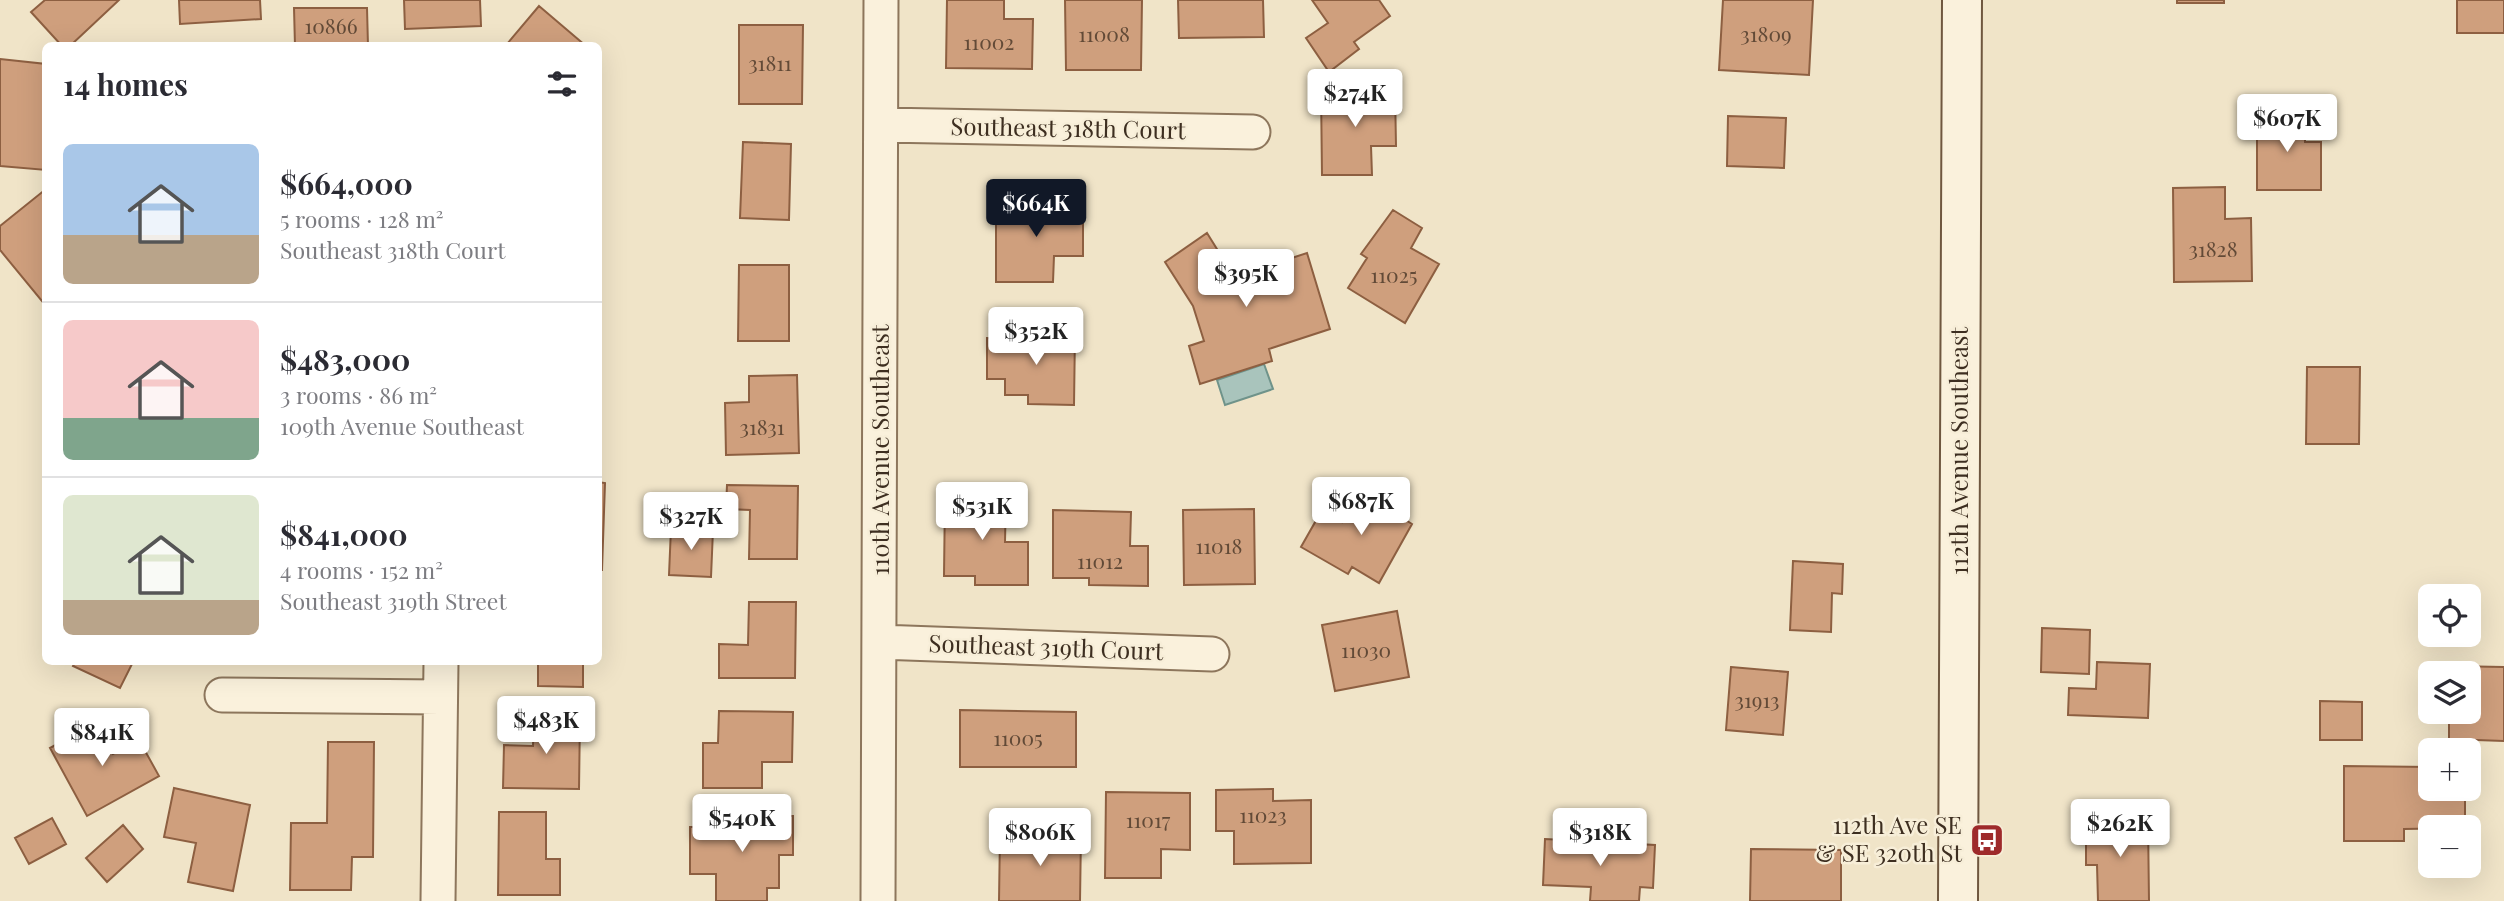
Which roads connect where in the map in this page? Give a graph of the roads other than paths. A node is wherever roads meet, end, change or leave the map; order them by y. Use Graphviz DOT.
graph roads {
  1 [pos="881,0"];
  2 [pos="1962,0"];
  3 [pos="883,125"];
  4 [pos="1253,132"];
  5 [pos="879,642"];
  6 [pos="1212,654"];
  7 [pos="441,665"];
  8 [pos="222,695"];
  9 [pos="440,697"];
  10 [pos="438,901"];
  11 [pos="878,901"];
  12 [pos="1958,901"];
  1 -- 3 [label="street, 110th Avenue Southeast"];
  2 -- 12 [label="street, 112th Avenue Southeast"];
  3 -- 4 [label="street, Southeast 318th Court"];
  3 -- 5 [label="street, 110th Avenue Southeast"];
  5 -- 6 [label="street, Southeast 319th Court"];
  5 -- 11 [label="street, 110th Avenue Southeast"];
  7 -- 9 [label="street"];
  8 -- 9 [label="street"];
  9 -- 10 [label="street"];
}
